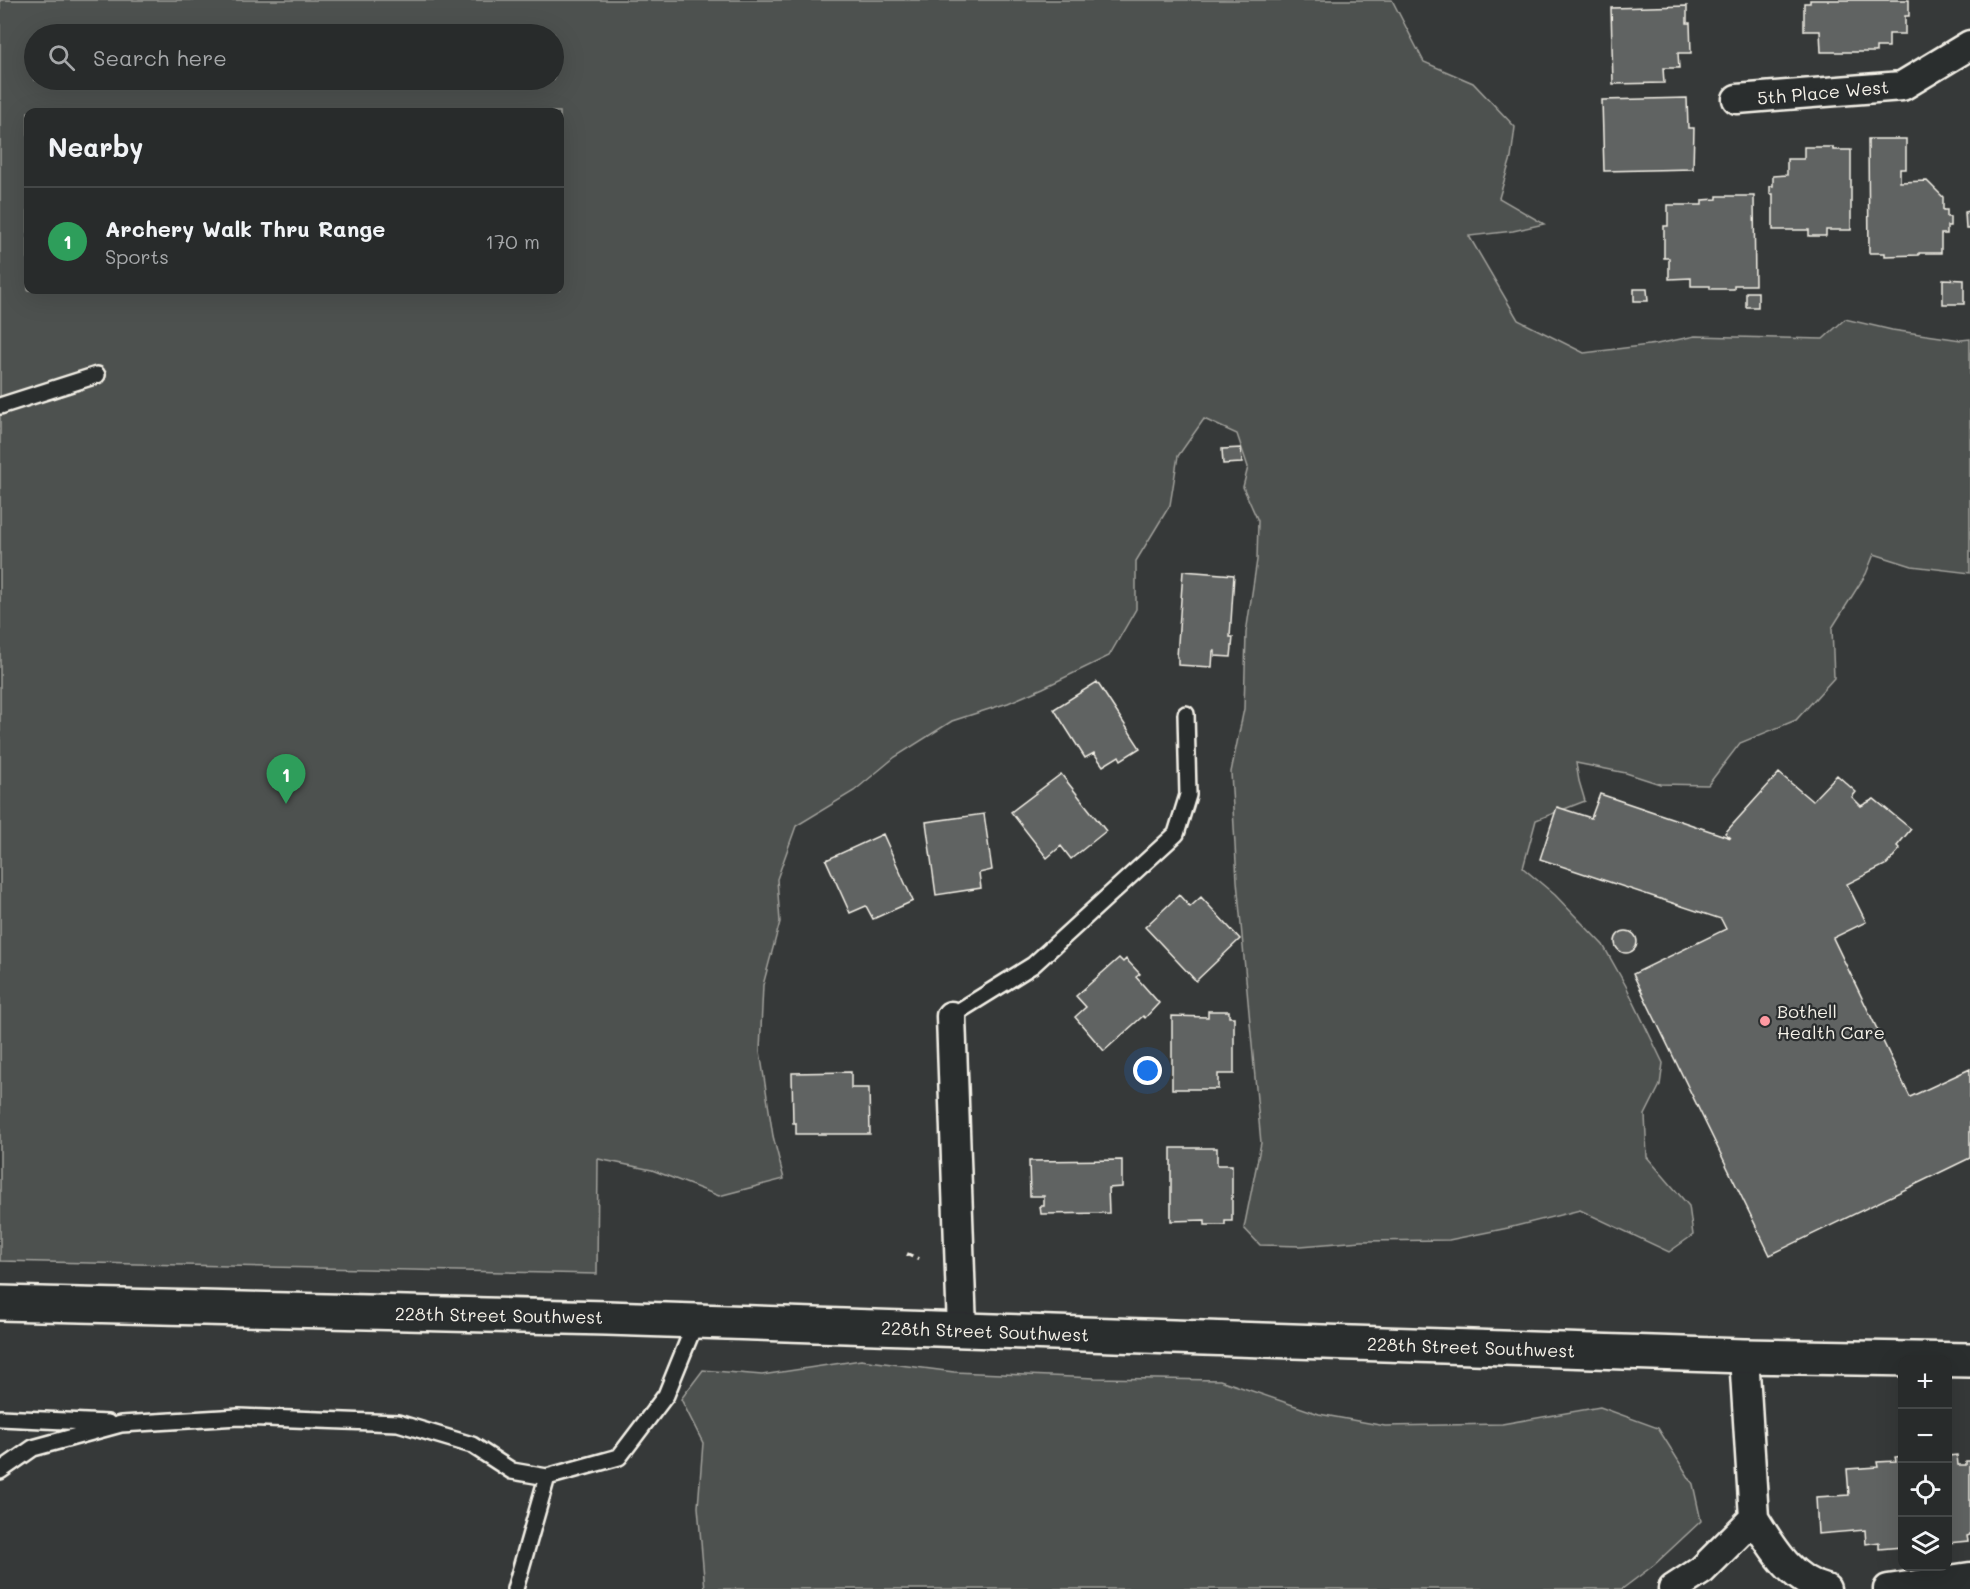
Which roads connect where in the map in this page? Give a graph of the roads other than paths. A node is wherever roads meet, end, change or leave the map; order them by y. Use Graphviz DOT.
graph roads {
  1 [pos="1970,45"];
  2 [pos="1737,99"];
  3 [pos="97,375"];
  4 [pos="0,406"];
  5 [pos="1186,714"];
  6 [pos="951,1016"];
  7 [pos="0,1303"];
  8 [pos="696,1321"];
  9 [pos="962,1330"];
  10 [pos="1744,1356"];
  11 [pos="1970,1360"];
  12 [pos="0,1418"];
  13 [pos="121,1424"];
  14 [pos="0,1471"];
  15 [pos="548,1477"];
  16 [pos="1754,1518"];
  17 [pos="1970,1577"];
  18 [pos="515,1589"];
  19 [pos="1673,1589"];
  20 [pos="1826,1589"];
  21 [pos="1888,1589"];
  1 -- 2 [label="street, 5th Place West"];
  3 -- 4 [label="lane"];
  5 -- 6 [label="lane"];
  6 -- 9 [label="street"];
  7 -- 8 [label="main road, 228th Street Southwest"];
  8 -- 9 [label="main road, 228th Street Southwest"];
  8 -- 15 [label="lane"];
  9 -- 10 [label="main road, 228th Street Southwest"];
  10 -- 11 [label="main road, 228th Street Southwest"];
  10 -- 16 [label="street"];
  12 -- 13 [label="lane"];
  13 -- 14 [label="lane"];
  13 -- 15 [label="lane"];
  15 -- 18 [label="lane"];
  16 -- 19 [label="street"];
  16 -- 20 [label="street"];
  17 -- 21 [label="street"];
}
